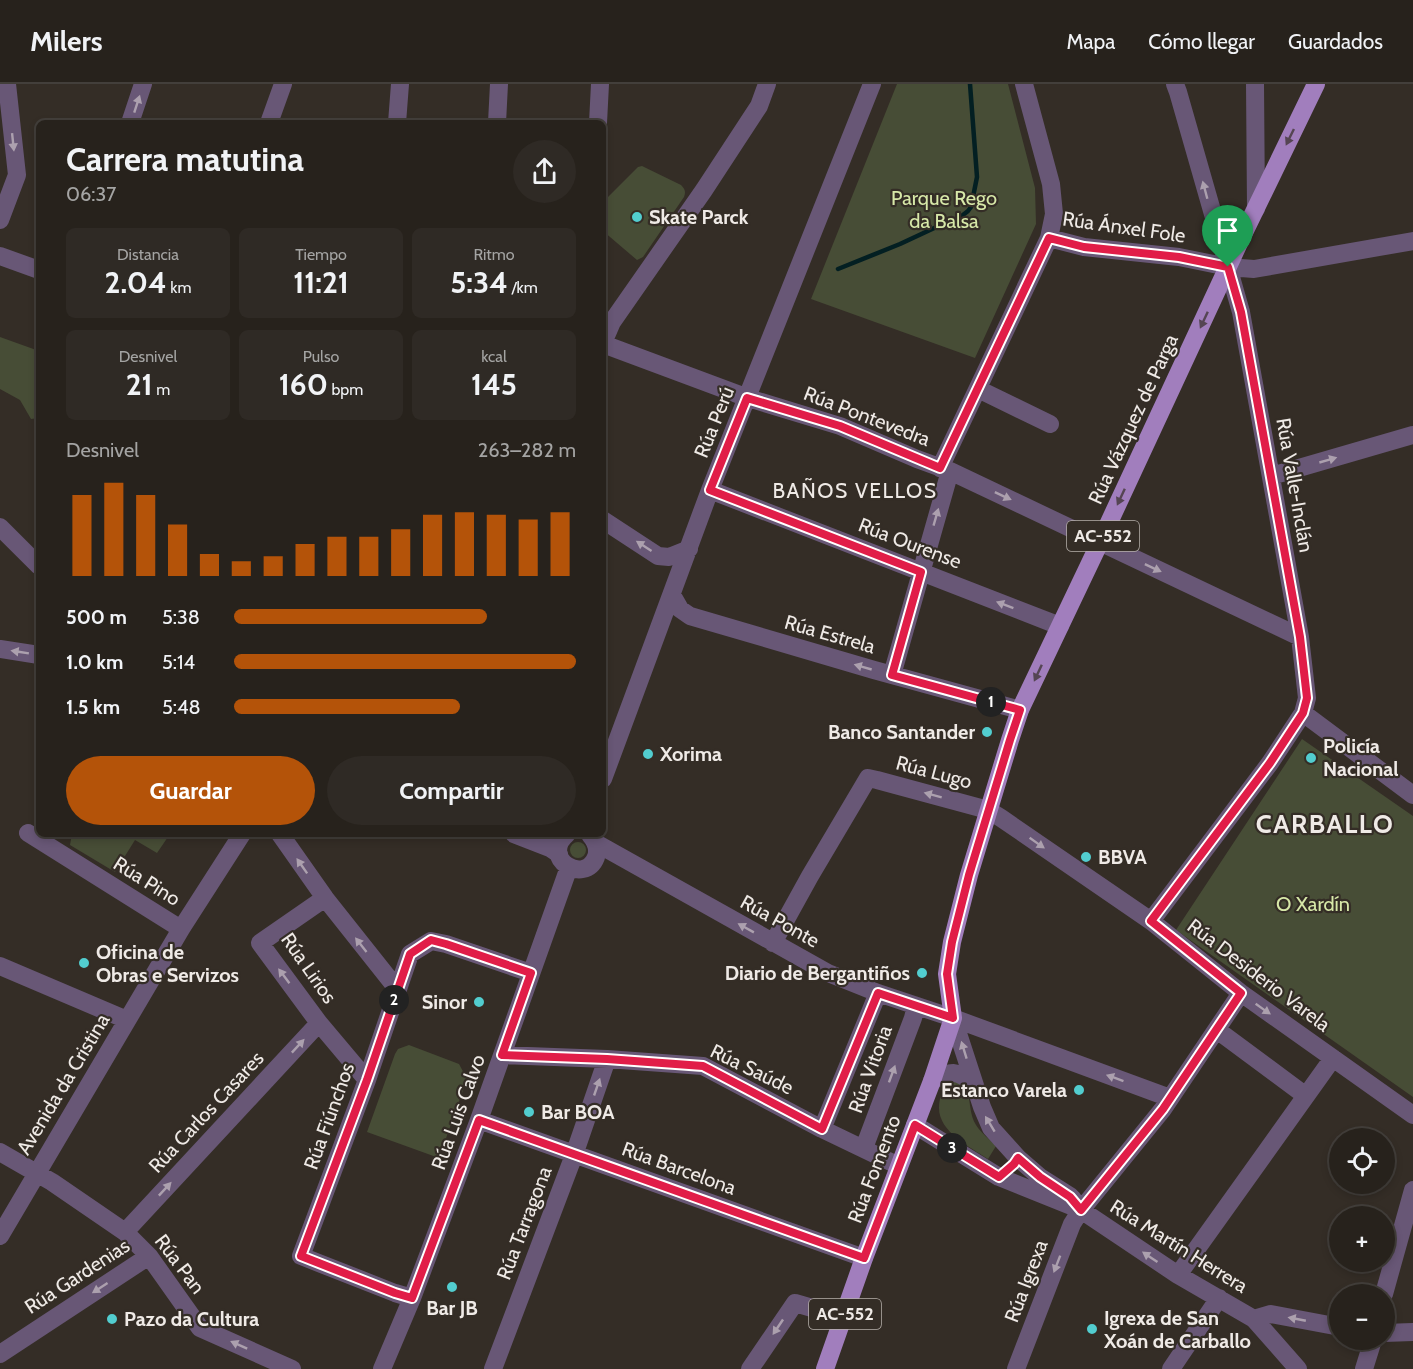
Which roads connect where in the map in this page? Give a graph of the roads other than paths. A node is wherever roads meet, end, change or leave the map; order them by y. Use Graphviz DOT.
graph roads {
  1 [pos="7,84"];
  2 [pos="143,84"];
  3 [pos="283,84"];
  4 [pos="400,84"];
  5 [pos="499,84"];
  6 [pos="600,84"];
  7 [pos="767,84"];
  8 [pos="872,84"];
  9 [pos="1024,84"];
  10 [pos="1175,84"];
  11 [pos="1255,84"];
  12 [pos="1316,84"];
  13 [pos="131,120"];
  14 [pos="270,120"];
  15 [pos="397,120"];
  16 [pos="497,120"];
  17 [pos="598,120"];
  18 [pos="1256,209"];
  19 [pos="0,220"];
  20 [pos="1049,238"];
  21 [pos="1413,241"];
  22 [pos="0,256"];
  23 [pos="1228,267"];
  24 [pos="36,269"];
  25 [pos="606,336"];
  26 [pos="606,344"];
  27 [pos="978,389"];
  28 [pos="747,398"];
  29 [pos="1050,424"];
  30 [pos="1413,435"];
  31 [pos="945,469"];
  32 [pos="1271,476"];
  33 [pos="710,490"];
  34 [pos="606,522"];
  35 [pos="0,527"];
  36 [pos="1100,542"];
  37 [pos="689,549"];
  38 [pos="36,563"];
  39 [pos="921,572"];
  40 [pos="672,596"];
  41 [pos="1060,626"];
  42 [pos="1300,637"];
  43 [pos="0,649"];
  44 [pos="36,655"];
  45 [pos="892,675"];
  46 [pos="1020,710"];
  47 [pos="1303,713"];
  48 [pos="606,771"];
  49 [pos="1413,795"];
  50 [pos="988,810"];
  51 [pos="28,833"];
  52 [pos="240,837"];
  53 [pos="282,837"];
  54 [pos="522,837"];
  55 [pos="562,837"];
  56 [pos="592,839"];
  57 [pos="564,860"];
  58 [pos="325,898"];
  59 [pos="1151,921"];
  60 [pos="181,929"];
  61 [pos="773,943"];
  62 [pos="0,966"];
  63 [pos="531,973"];
  64 [pos="398,990"];
  65 [pos="878,993"];
  66 [pos="1241,993"];
  67 [pos="916,1006"];
  68 [pos="953,1018"];
  69 [pos="127,1020"];
  70 [pos="319,1023"];
  71 [pos="1216,1030"];
  72 [pos="502,1055"];
  73 [pos="1333,1058"];
  74 [pos="607,1059"];
  75 [pos="367,1080"];
  76 [pos="932,1080"];
  77 [pos="974,1083"];
  78 [pos="1306,1096"];
  79 [pos="1170,1098"];
  80 [pos="1413,1115"];
  81 [pos="479,1120"];
  82 [pos="915,1125"];
  83 [pos="822,1129"];
  84 [pos="864,1148"];
  85 [pos="0,1152"];
  86 [pos="574,1155"];
  87 [pos="1018,1158"];
  88 [pos="899,1166"];
  89 [pos="36,1173"];
  90 [pos="999,1177"];
  91 [pos="1413,1190"];
  92 [pos="1081,1210"];
  93 [pos="125,1232"];
  94 [pos="0,1236"];
  95 [pos="149,1256"];
  96 [pos="864,1258"];
  97 [pos="1178,1275"];
  98 [pos="1387,1284"];
  99 [pos="412,1298"];
  100 [pos="1219,1298"];
  101 [pos="843,1317"];
  102 [pos="1254,1319"];
  103 [pos="1329,1326"];
  104 [pos="1413,1332"];
  105 [pos="1395,1333"];
  106 [pos="1369,1350"];
  107 [pos="0,1354"];
  108 [pos="292,1369"];
  109 [pos="382,1369"];
  110 [pos="493,1369"];
  111 [pos="750,1369"];
  112 [pos="825,1369"];
  113 [pos="1016,1369"];
  114 [pos="1171,1369"];
  115 [pos="1298,1369"];
  116 [pos="1364,1369"];
  1 -- 19 [label="street, one-way"];
  13 -- 2 [label="street, one-way"];
  3 -- 14 [label="street"];
  4 -- 15 [label="street"];
  5 -- 16 [label="street"];
  6 -- 17 [label="street"];
  7 -- 25 [label="street"];
  8 -- 28 [label="street, Rúa Perú"];
  9 -- 20 [label="street"];
  23 -- 10 [label="street, Rúa Valle-Inclán, one-way"];
  11 -- 18 [label="street"];
  12 -- 18 [label="main road, Rúa Vázquez de Parga / AC-552, one-way"];
  18 -- 23 [label="main road, Rúa Vázquez de Parga / AC-552"];
  20 -- 23 [label="street, Rúa Ánxel Fole"];
  20 -- 27 [label="street"];
  21 -- 23 [label="street, Rúa Ánxel Fole"];
  22 -- 24 [label="street"];
  23 -- 32 [label="street, Rúa Valle-Inclán"];
  23 -- 36 [label="main road, Rúa Vázquez de Parga / AC-552, one-way"];
  26 -- 28 [label="street, Rúa Pontevedra"];
  27 -- 29 [label="street"];
  27 -- 31 [label="street"];
  28 -- 31 [label="street, Rúa Pontevedra"];
  28 -- 33 [label="street, Rúa Perú"];
  32 -- 30 [label="street, one-way"];
  31 -- 36 [label="street, Rúa Pontevedra, one-way"];
  39 -- 31 [label="street, one-way"];
  32 -- 42 [label="street, Rúa Valle-Inclán"];
  33 -- 37 [label="street, Rúa Perú"];
  33 -- 39 [label="street, Rúa Ourense"];
  37 -- 34 [label="street, one-way"];
  35 -- 38 [label="street"];
  36 -- 41 [label="main road, Rúa Vázquez de Parga / AC-552"];
  36 -- 42 [label="street, Rúa Pontevedra, one-way"];
  37 -- 40 [label="street, Rúa Perú"];
  41 -- 39 [label="street, Rúa Ourense, one-way"];
  39 -- 45 [label="street"];
  45 -- 40 [label="street, Rúa Estrela, one-way"];
  40 -- 48 [label="street, Rúa Perú"];
  41 -- 46 [label="main road, Rúa Vázquez de Parga / AC-552, one-way"];
  42 -- 47 [label="street, Rúa Valle-Inclán"];
  44 -- 43 [label="street, one-way"];
  45 -- 46 [label="street, Rúa Estrela"];
  46 -- 50 [label="main road, Rúa Vázquez de Parga / AC-552"];
  47 -- 49 [label="street"];
  47 -- 59 [label="street"];
  50 -- 59 [label="street, Rúa Desiderio Varela, one-way"];
  50 -- 61 [label="street, Rúa Lugo, one-way"];
  50 -- 68 [label="main road, AC-552"];
  51 -- 60 [label="street, Rúa Pino"];
  52 -- 60 [label="street, Avenida da Cristina"];
  58 -- 53 [label="street, one-way"];
  54 -- 57 [label="street"];
  55 -- 57 [label="street, Rúa Luis Calvo"];
  56 -- 57 [label="street"];
  61 -- 56 [label="street, Rúa Ponte, one-way"];
  57 -- 63 [label="street, Rúa Luis Calvo"];
  64 -- 58 [label="street, one-way"];
  70 -- 58 [label="street, Rúa Lirios, one-way"];
  59 -- 66 [label="street, Rúa Desiderio Varela"];
  60 -- 69 [label="street, Avenida da Cristina"];
  61 -- 65 [label="street, Rúa Ponte"];
  62 -- 69 [label="street"];
  63 -- 64 [label="street, Rúa Fiúnchos"];
  63 -- 72 [label="street, Rúa Luis Calvo"];
  64 -- 75 [label="street, Rúa Fiúnchos"];
  65 -- 67 [label="street, Rúa Ponte"];
  65 -- 83 [label="street"];
  66 -- 71 [label="street, Rúa Igrexa"];
  66 -- 73 [label="street, Rúa Desiderio Varela, one-way"];
  67 -- 68 [label="street, Rúa Ponte"];
  84 -- 67 [label="street, Rúa Vitoria, one-way"];
  68 -- 76 [label="main road, Rúa Fomento / AC-552"];
  77 -- 68 [label="street, one-way"];
  79 -- 68 [label="street, Rúa Ponte, one-way"];
  69 -- 89 [label="street, Avenida da Cristina"];
  70 -- 75 [label="street, Rúa Lirios"];
  93 -- 70 [label="street, Rúa Carlos Casares, one-way"];
  71 -- 78 [label="street"];
  71 -- 79 [label="street, Rúa Igrexa"];
  72 -- 74 [label="street, Rúa Saúde"];
  72 -- 81 [label="street, Rúa Luis Calvo"];
  73 -- 78 [label="street"];
  73 -- 80 [label="street, Rúa Desiderio Varela"];
  74 -- 83 [label="street, Rúa Saúde"];
  86 -- 74 [label="street, Rúa Tarragona, one-way"];
  75 -- 99 [label="street, Rúa Fiúnchos"];
  76 -- 77 [label="street"];
  76 -- 82 [label="main road, Rúa Fomento / AC-552"];
  87 -- 77 [label="street, one-way"];
  78 -- 97 [label="street"];
  79 -- 92 [label="street, Rúa Igrexa"];
  81 -- 86 [label="street, Rúa Barcelona"];
  81 -- 99 [label="street, Rúa Luis Calvo"];
  82 -- 88 [label="main road, Rúa Fomento / AC-552"];
  82 -- 90 [label="street"];
  83 -- 84 [label="street, Rúa Saúde"];
  84 -- 88 [label="street, Rúa Saúde"];
  85 -- 89 [label="street, Rúa Pan"];
  86 -- 96 [label="street, Rúa Barcelona"];
  86 -- 110 [label="street, Rúa Tarragona"];
  87 -- 90 [label="street"];
  87 -- 92 [label="street"];
  88 -- 96 [label="main road, Rúa Fomento / AC-552"];
  89 -- 93 [label="street, Rúa Pan"];
  89 -- 94 [label="street, Avenida da Cristina"];
  90 -- 92 [label="street"];
  91 -- 98 [label="street"];
  97 -- 92 [label="street, Rúa Martín Herrera, one-way"];
  92 -- 113 [label="street, Rúa Igrexa, one-way"];
  93 -- 95 [label="street, Rúa Pan"];
  95 -- 107 [label="street, Rúa Gardenias, one-way"];
  108 -- 95 [label="street, Rúa Pan, one-way"];
  96 -- 101 [label="main road, Rúa Fomento / AC-552"];
  97 -- 100 [label="street, Rúa Martín Herrera"];
  99 -- 109 [label="street, Rúa Luis Calvo"];
  100 -- 102 [label="street, Rúa Martín Herrera"];
  100 -- 114 [label="street"];
  101 -- 111 [label="street, one-way"];
  101 -- 112 [label="main road, Rúa Fomento / AC-552"];
  103 -- 102 [label="street, one-way"];
  102 -- 115 [label="street, Rúa Martín Herrera"];
  104 -- 105 [label="street"];
  106 -- 116 [label="street"];
}
